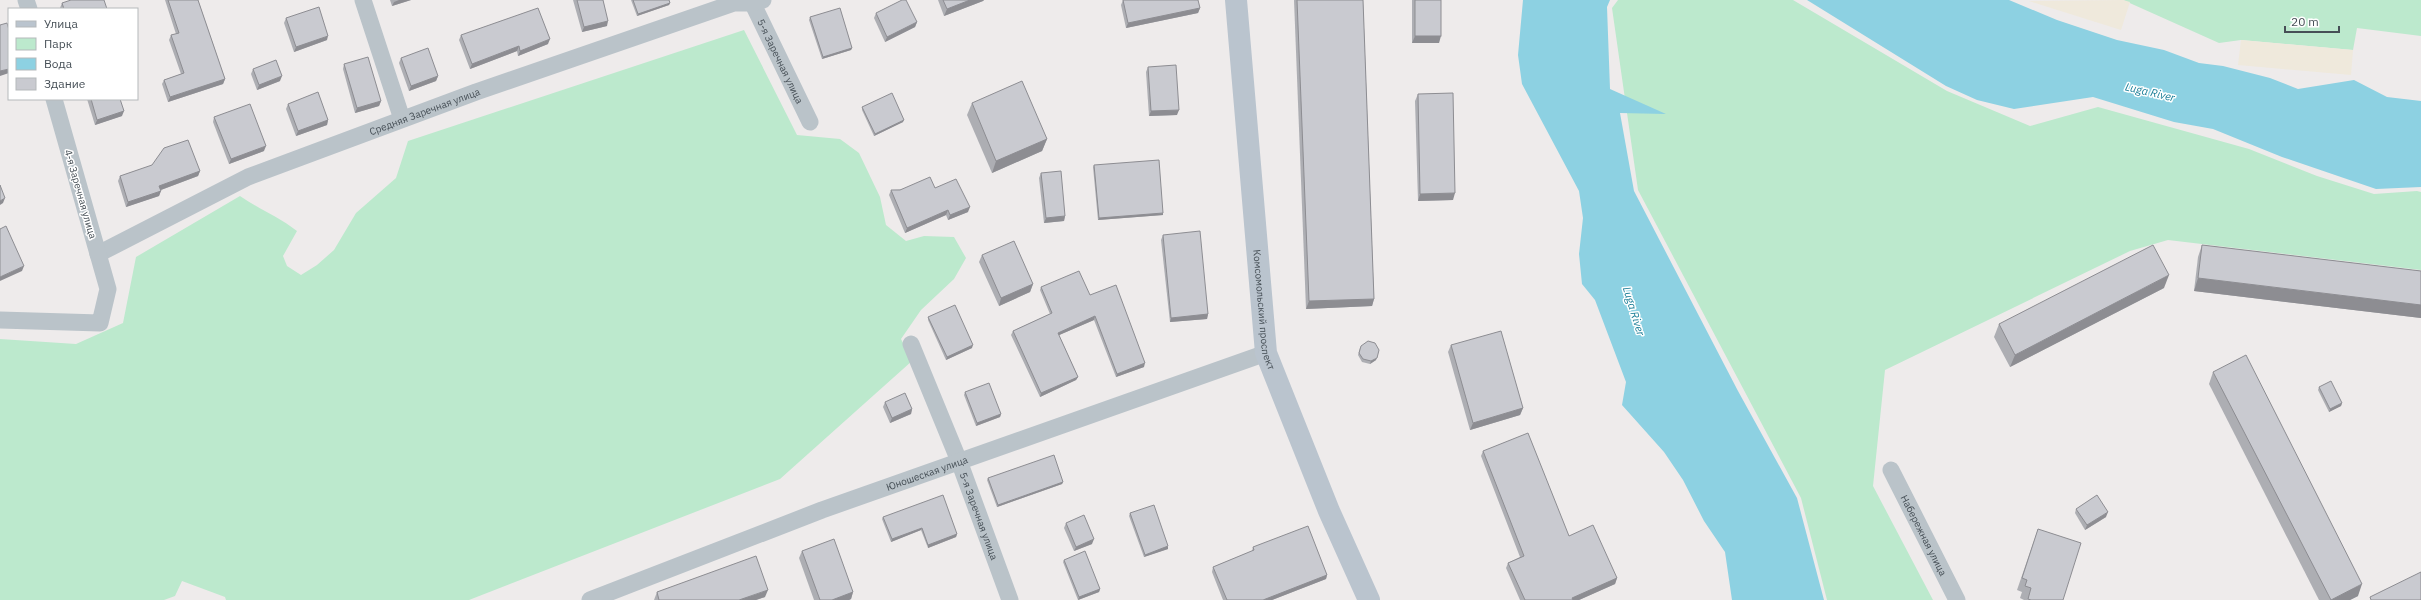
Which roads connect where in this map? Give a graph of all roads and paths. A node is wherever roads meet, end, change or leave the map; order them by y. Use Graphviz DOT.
graph roads {
  1 [pos="363,0"];
  2 [pos="1236,0"];
  3 [pos="756,1"];
  4 [pos="54,100"];
  5 [pos="402,119"];
  6 [pos="810,122"];
  7 [pos="98,254"];
  8 [pos="0,320"];
  9 [pos="911,344"];
  10 [pos="1266,353"];
  11 [pos="959,461"];
  12 [pos="1892,470"];
  13 [pos="590,600"];
  14 [pos="1010,600"];
  15 [pos="1369,600"];
  16 [pos="1957,600"];
  1 -- 5 [label="street"];
  2 -- 10 [label="main road, Комсомольский проспект"];
  3 -- 5 [label="street, Средняя Заречная улица"];
  3 -- 6 [label="street, 5-я Заречная улица"];
  4 -- 7 [label="street, 4-я Заречная улица"];
  5 -- 7 [label="street, Средняя Заречная улица"];
  7 -- 8 [label="street, 4-я Заречная улица"];
  9 -- 11 [label="street, 5-я Заречная улица"];
  10 -- 11 [label="street, Юношеская улица"];
  10 -- 15 [label="main road, Комсомольский проспект"];
  11 -- 13 [label="street, Юношеская улица"];
  11 -- 14 [label="street, 5-я Заречная улица"];
  12 -- 16 [label="street, Набережная улица"];
}
